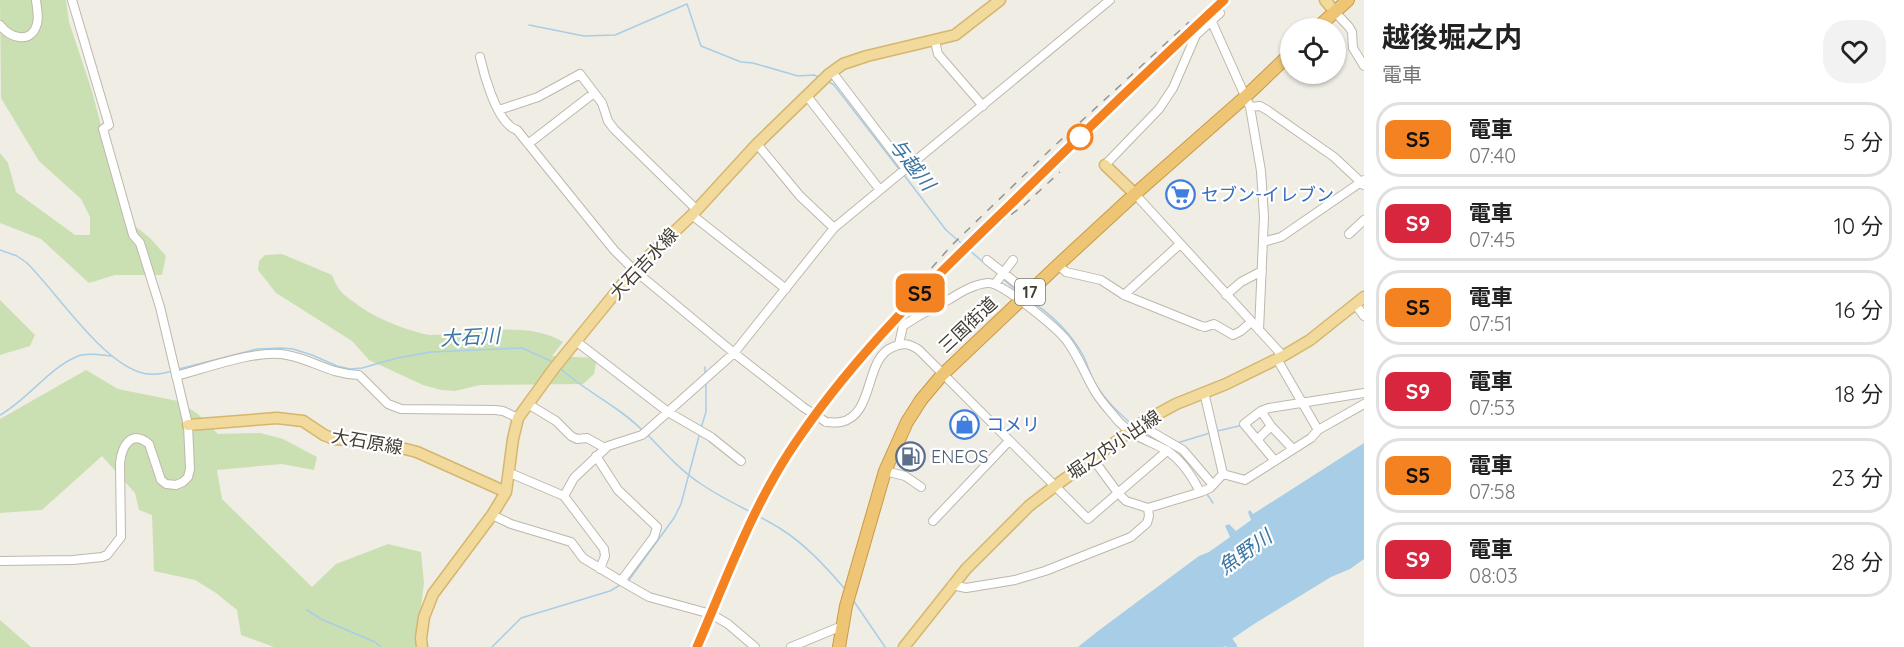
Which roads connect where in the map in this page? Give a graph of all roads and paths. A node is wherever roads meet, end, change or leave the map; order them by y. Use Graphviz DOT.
graph roads {
  1 [pos="36,0"];
  2 [pos="72,0"];
  3 [pos="1000,0"];
  4 [pos="1110,0"];
  5 [pos="1325,0"];
  6 [pos="1348,0"];
  7 [pos="1335,12"];
  8 [pos="1220,13"];
  9 [pos="1328,18"];
  10 [pos="1211,20"];
  11 [pos="0,25"];
  12 [pos="935,41"];
  13 [pos="480,57"];
  14 [pos="1280,65"];
  15 [pos="1364,66"];
  16 [pos="832,72"];
  17 [pos="594,93"];
  18 [pos="807,96"];
  19 [pos="1247,103"];
  20 [pos="983,106"];
  21 [pos="499,110"];
  22 [pos="528,144"];
  23 [pos="757,144"];
  24 [pos="1105,165"];
  25 [pos="906,169"];
  26 [pos="1363,182"];
  27 [pos="880,190"];
  28 [pos="1135,194"];
  29 [pos="694,213"];
  30 [pos="1364,220"];
  31 [pos="834,228"];
  32 [pos="1348,234"];
  33 [pos="1263,242"];
  34 [pos="1180,244"];
  35 [pos="987,260"];
  36 [pos="1013,260"];
  37 [pos="1058,265"];
  38 [pos="634,270"];
  39 [pos="1262,271"];
  40 [pos="1000,278"];
  41 [pos="786,289"];
  42 [pos="1226,295"];
  43 [pos="1124,296"];
  44 [pos="1025,297"];
  45 [pos="1364,297"];
  46 [pos="1355,304"];
  47 [pos="1364,316"];
  48 [pos="1251,322"];
  49 [pos="1259,330"];
  50 [pos="577,342"];
  51 [pos="899,344"];
  52 [pos="734,353"];
  53 [pos="1280,357"];
  54 [pos="175,371"];
  55 [pos="942,375"];
  56 [pos="1204,392"];
  57 [pos="1364,393"];
  58 [pos="1304,403"];
  59 [pos="528,404"];
  60 [pos="1364,404"];
  61 [pos="1261,411"];
  62 [pos="668,412"];
  63 [pos="518,418"];
  64 [pos="188,425"];
  65 [pos="1272,426"];
  66 [pos="1135,428"];
  67 [pos="1318,430"];
  68 [pos="1257,440"];
  69 [pos="1009,441"];
  70 [pos="605,448"];
  71 [pos="1293,450"];
  72 [pos="1167,451"];
  73 [pos="596,456"];
  74 [pos="1180,456"];
  75 [pos="1093,459"];
  76 [pos="741,461"];
  77 [pos="1275,461"];
  78 [pos="885,471"];
  79 [pos="510,472"];
  80 [pos="1223,474"];
  81 [pos="1054,486"];
  82 [pos="921,487"];
  83 [pos="1211,487"];
  84 [pos="506,492"];
  85 [pos="1200,492"];
  86 [pos="1118,493"];
  87 [pos="564,496"];
  88 [pos="1148,508"];
  89 [pos="492,515"];
  90 [pos="933,521"];
  91 [pos="0,561"];
  92 [pos="600,569"];
  93 [pos="621,582"];
  94 [pos="952,585"];
  95 [pos="842,626"];
  96 [pos="422,647"];
  97 [pos="755,647"];
  98 [pos="791,647"];
  99 [pos="839,647"];
  100 [pos="904,647"];
  1 -- 11 [label="street"];
  2 -- 54 [label="street"];
  3 -- 12 [label="main road, 大石吉水線"];
  4 -- 20 [label="street"];
  5 -- 7 [label="main road"];
  6 -- 7 [label="highway"];
  7 -- 9 [label="highway"];
  7 -- 15 [label="street"];
  8 -- 10 [label="street"];
  10 -- 19 [label="street"];
  10 -- 24 [label="street"];
  12 -- 16 [label="main road, 大石吉水線"];
  12 -- 20 [label="street"];
  13 -- 21 [label="street"];
  14 -- 19 [label="highway, 三国街道 / 17"];
  16 -- 18 [label="main road, 大石吉水線"];
  16 -- 25 [label="street"];
  17 -- 21 [label="street"];
  17 -- 22 [label="street"];
  17 -- 29 [label="street"];
  18 -- 23 [label="main road, 大石吉水線"];
  18 -- 27 [label="street"];
  19 -- 26 [label="street"];
  19 -- 28 [label="highway, 三国街道 / 17"];
  19 -- 33 [label="street"];
  20 -- 25 [label="street"];
  21 -- 22 [label="street"];
  22 -- 38 [label="street"];
  23 -- 29 [label="main road, 大石吉水線"];
  23 -- 31 [label="street"];
  24 -- 28 [label="main road"];
  25 -- 27 [label="street"];
  26 -- 33 [label="street"];
  27 -- 31 [label="street"];
  28 -- 34 [label="street"];
  28 -- 37 [label="highway, 三国街道 / 17"];
  29 -- 38 [label="main road, 大石吉水線"];
  29 -- 41 [label="street"];
  30 -- 32 [label="street"];
  31 -- 41 [label="street"];
  33 -- 39 [label="street"];
  34 -- 42 [label="street"];
  34 -- 43 [label="street"];
  35 -- 40 [label="street"];
  36 -- 40 [label="street"];
  37 -- 43 [label="street"];
  37 -- 44 [label="highway, 三国街道 / 17"];
  38 -- 50 [label="main road, 大石吉水線"];
  38 -- 52 [label="street"];
  39 -- 42 [label="street"];
  39 -- 49 [label="street"];
  40 -- 44 [label="street"];
  40 -- 44 [label="street"];
  40 -- 51 [label="street"];
  41 -- 52 [label="street"];
  42 -- 48 [label="street"];
  43 -- 48 [label="street"];
  44 -- 55 [label="highway, 三国街道 / 17"];
  44 -- 66 [label="street"];
  45 -- 46 [label="main road, 堀之内小出線"];
  46 -- 47 [label="street"];
  46 -- 53 [label="main road, 堀之内小出線"];
  48 -- 49 [label="street"];
  49 -- 53 [label="street"];
  50 -- 59 [label="main road, 大石吉水線"];
  50 -- 62 [label="street"];
  51 -- 52 [label="street, bridge"];
  51 -- 55 [label="street"];
  52 -- 62 [label="street"];
  53 -- 56 [label="main road, 堀之内小出線"];
  53 -- 58 [label="street"];
  54 -- 63 [label="street"];
  54 -- 64 [label="street"];
  55 -- 69 [label="street"];
  55 -- 78 [label="highway, 三国街道 / 17"];
  56 -- 66 [label="main road, 堀之内小出線"];
  56 -- 80 [label="street"];
  57 -- 58 [label="street"];
  58 -- 61 [label="street"];
  58 -- 67 [label="street"];
  59 -- 63 [label="main road, 大石吉水線"];
  59 -- 70 [label="street"];
  60 -- 67 [label="street"];
  61 -- 65 [label="street"];
  61 -- 68 [label="street"];
  62 -- 70 [label="street"];
  62 -- 76 [label="street"];
  63 -- 79 [label="main road, 大石吉水線"];
  64 -- 84 [label="main road, 大石原線"];
  64 -- 91 [label="street"];
  65 -- 68 [label="street"];
  65 -- 71 [label="street"];
  66 -- 72 [label="street"];
  66 -- 74 [label="street"];
  66 -- 75 [label="main road, 堀之内小出線"];
  67 -- 71 [label="street"];
  68 -- 77 [label="street"];
  69 -- 81 [label="street"];
  69 -- 90 [label="street"];
  70 -- 73 [label="street"];
  71 -- 77 [label="street"];
  72 -- 74 [label="street"];
  72 -- 86 [label="street"];
  73 -- 87 [label="street"];
  73 -- 93 [label="street"];
  74 -- 83 [label="street"];
  74 -- 85 [label="street"];
  75 -- 81 [label="main road, 堀之内小出線"];
  75 -- 86 [label="street"];
  77 -- 80 [label="street"];
  78 -- 82 [label="street"];
  78 -- 95 [label="highway, 三国街道 / 17"];
  79 -- 84 [label="main road, 大石吉水線"];
  79 -- 87 [label="street"];
  80 -- 83 [label="street"];
  81 -- 86 [label="street"];
  81 -- 94 [label="main road, 堀之内小出線"];
  83 -- 85 [label="street"];
  84 -- 89 [label="main road, 大石吉水線"];
  85 -- 88 [label="street"];
  86 -- 88 [label="street"];
  87 -- 92 [label="street"];
  88 -- 94 [label="street"];
  89 -- 92 [label="street"];
  89 -- 96 [label="main road, 大石吉水線"];
  92 -- 93 [label="street"];
  93 -- 97 [label="street"];
  94 -- 100 [label="main road, 堀之内小出線"];
  95 -- 98 [label="street"];
  95 -- 99 [label="highway, 三国街道 / 17"];
}
